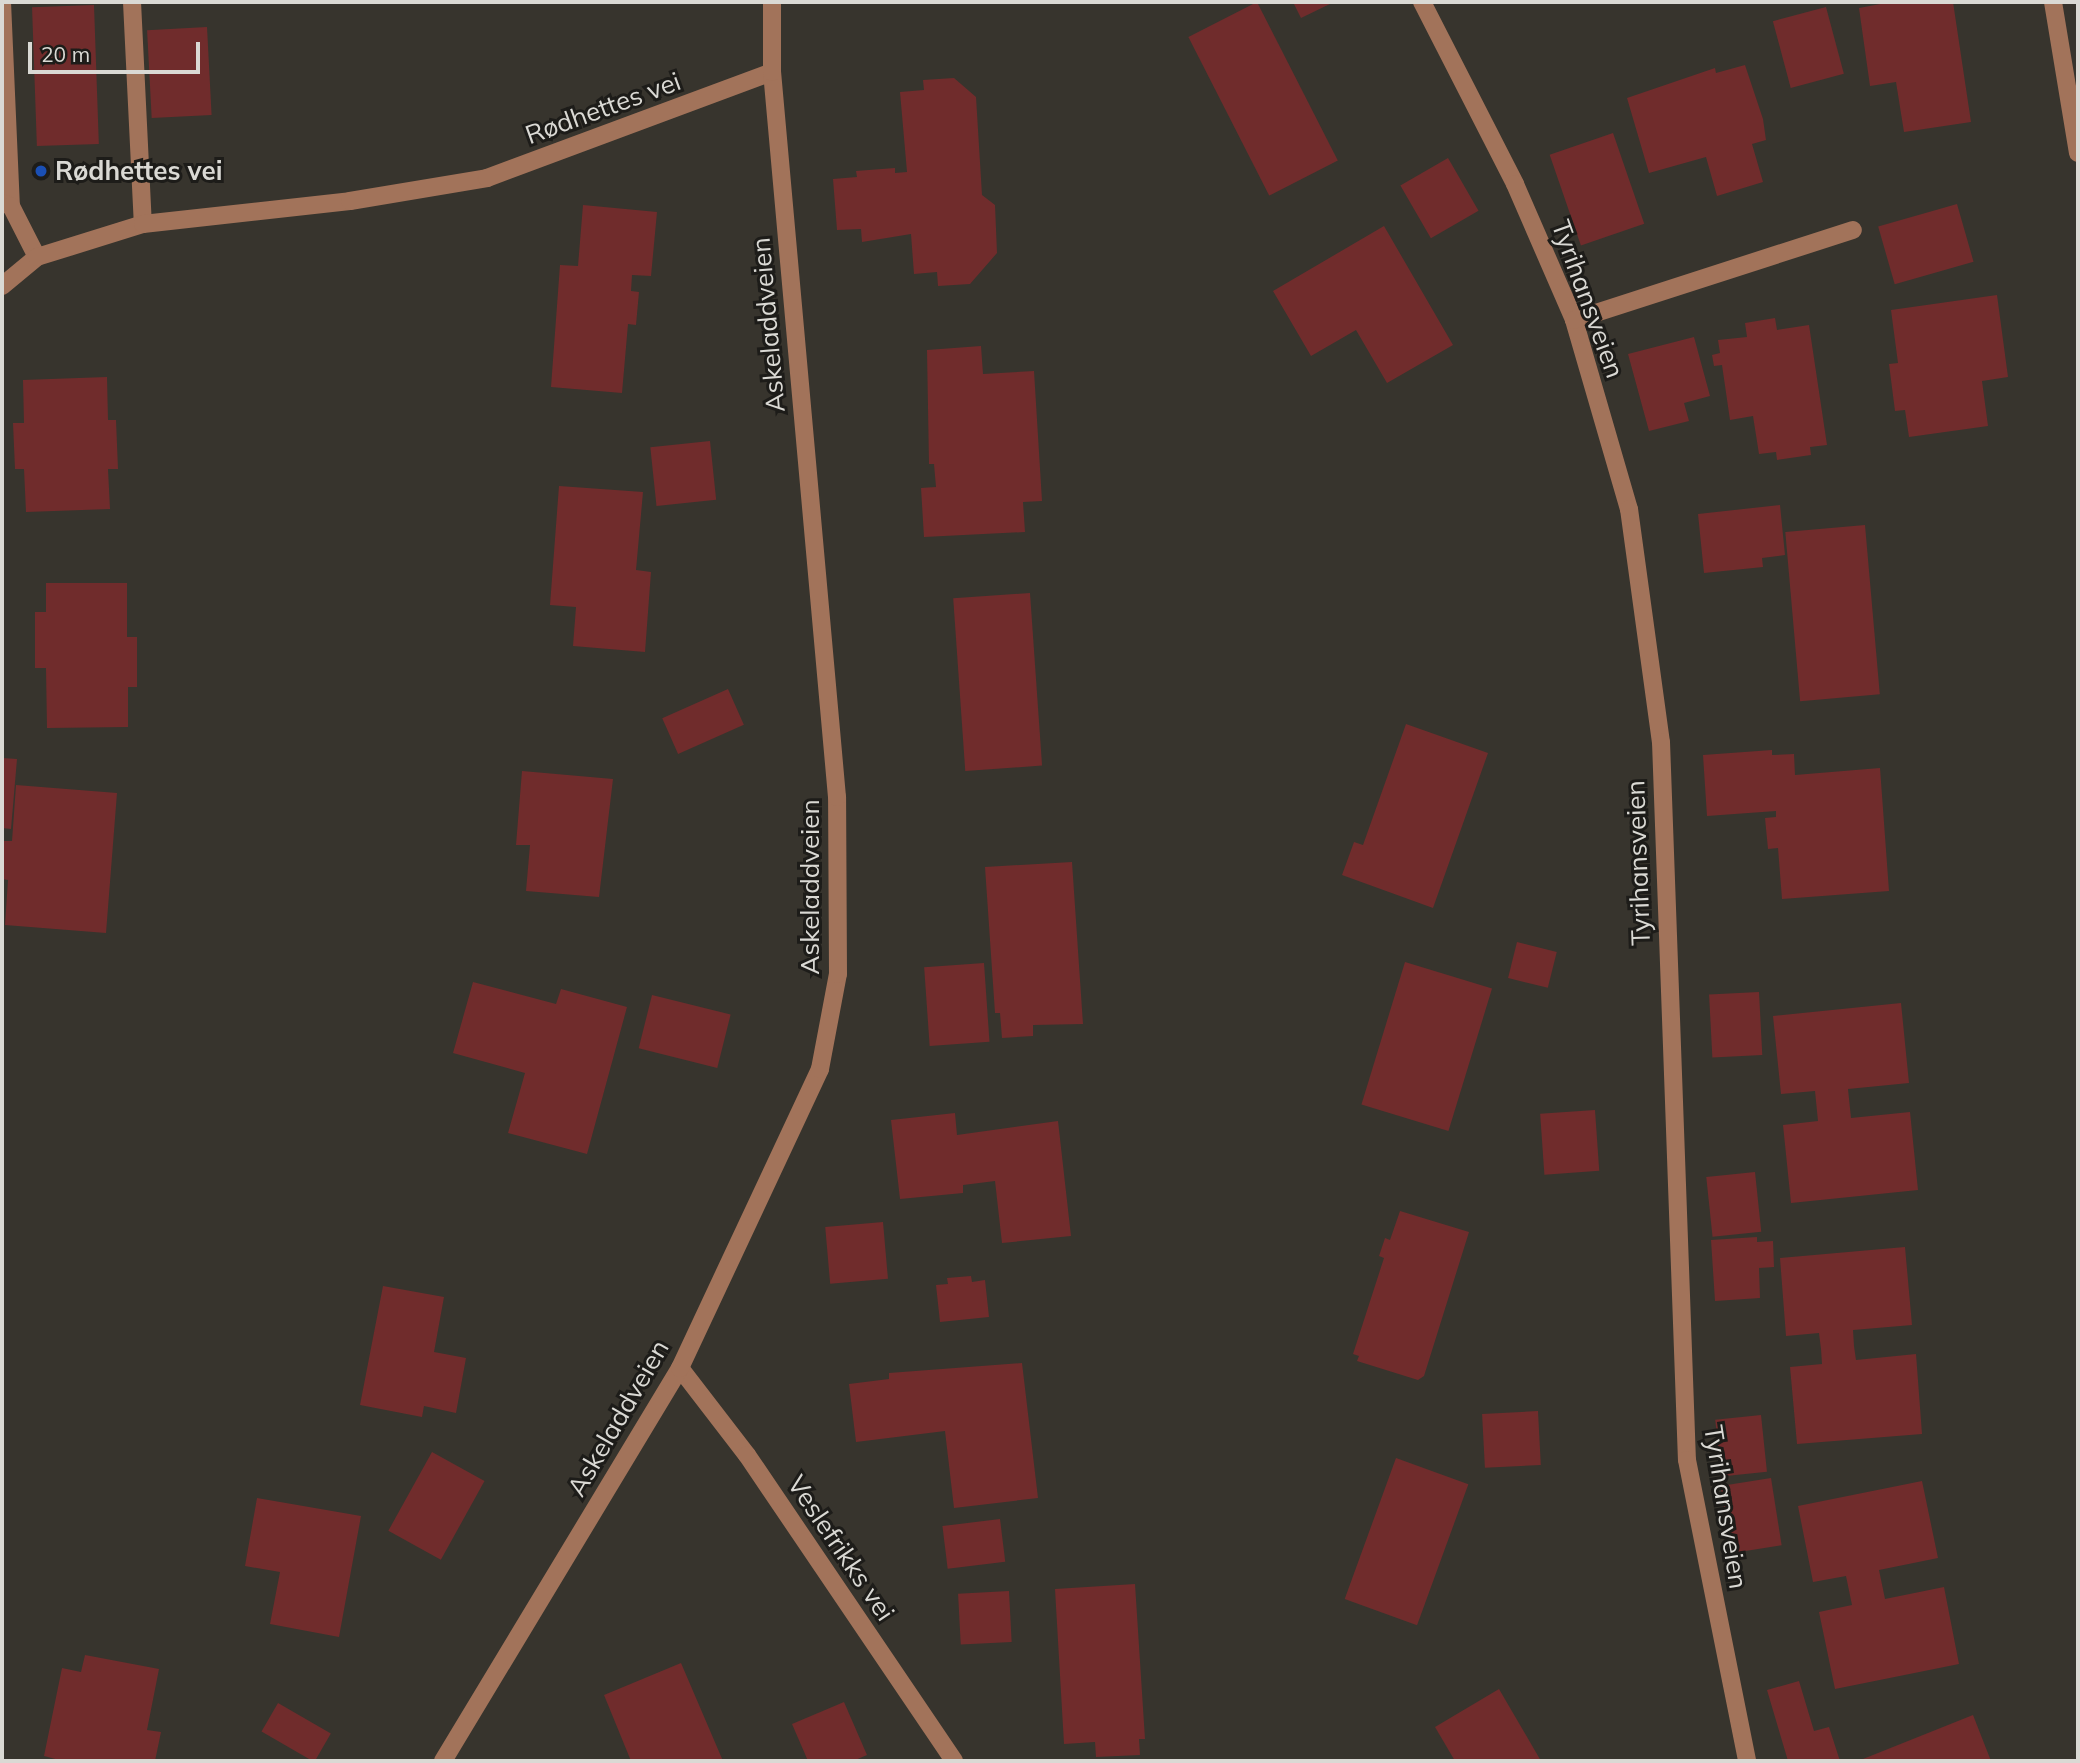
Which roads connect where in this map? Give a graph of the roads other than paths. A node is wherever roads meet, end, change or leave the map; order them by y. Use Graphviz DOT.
graph roads {
  1 [pos="2,2"];
  2 [pos="132,2"];
  3 [pos="772,2"];
  4 [pos="1422,2"];
  5 [pos="2053,2"];
  6 [pos="772,72"];
  7 [pos="2078,153"];
  8 [pos="6,205"];
  9 [pos="143,224"];
  10 [pos="1853,230"];
  11 [pos="37,257"];
  12 [pos="2,286"];
  13 [pos="1574,320"];
  14 [pos="680,1368"];
  15 [pos="443,1761"];
  16 [pos="954,1761"];
  17 [pos="1748,1761"];
  1 -- 8 [label="street"];
  2 -- 9 [label="street"];
  3 -- 6 [label="street, Askeladdveien"];
  4 -- 13 [label="street, Tyrihansveien"];
  5 -- 7 [label="street"];
  6 -- 9 [label="street, Rødhettes vei"];
  6 -- 14 [label="street, Askeladdveien"];
  8 -- 11 [label="street"];
  9 -- 11 [label="street, Rødhettes vei"];
  10 -- 13 [label="street"];
  11 -- 12 [label="street, Rødhettes vei"];
  13 -- 17 [label="street, Tyrihansveien"];
  14 -- 15 [label="street, Askeladdveien"];
  14 -- 16 [label="street, Veslefrikks vei"];
}
